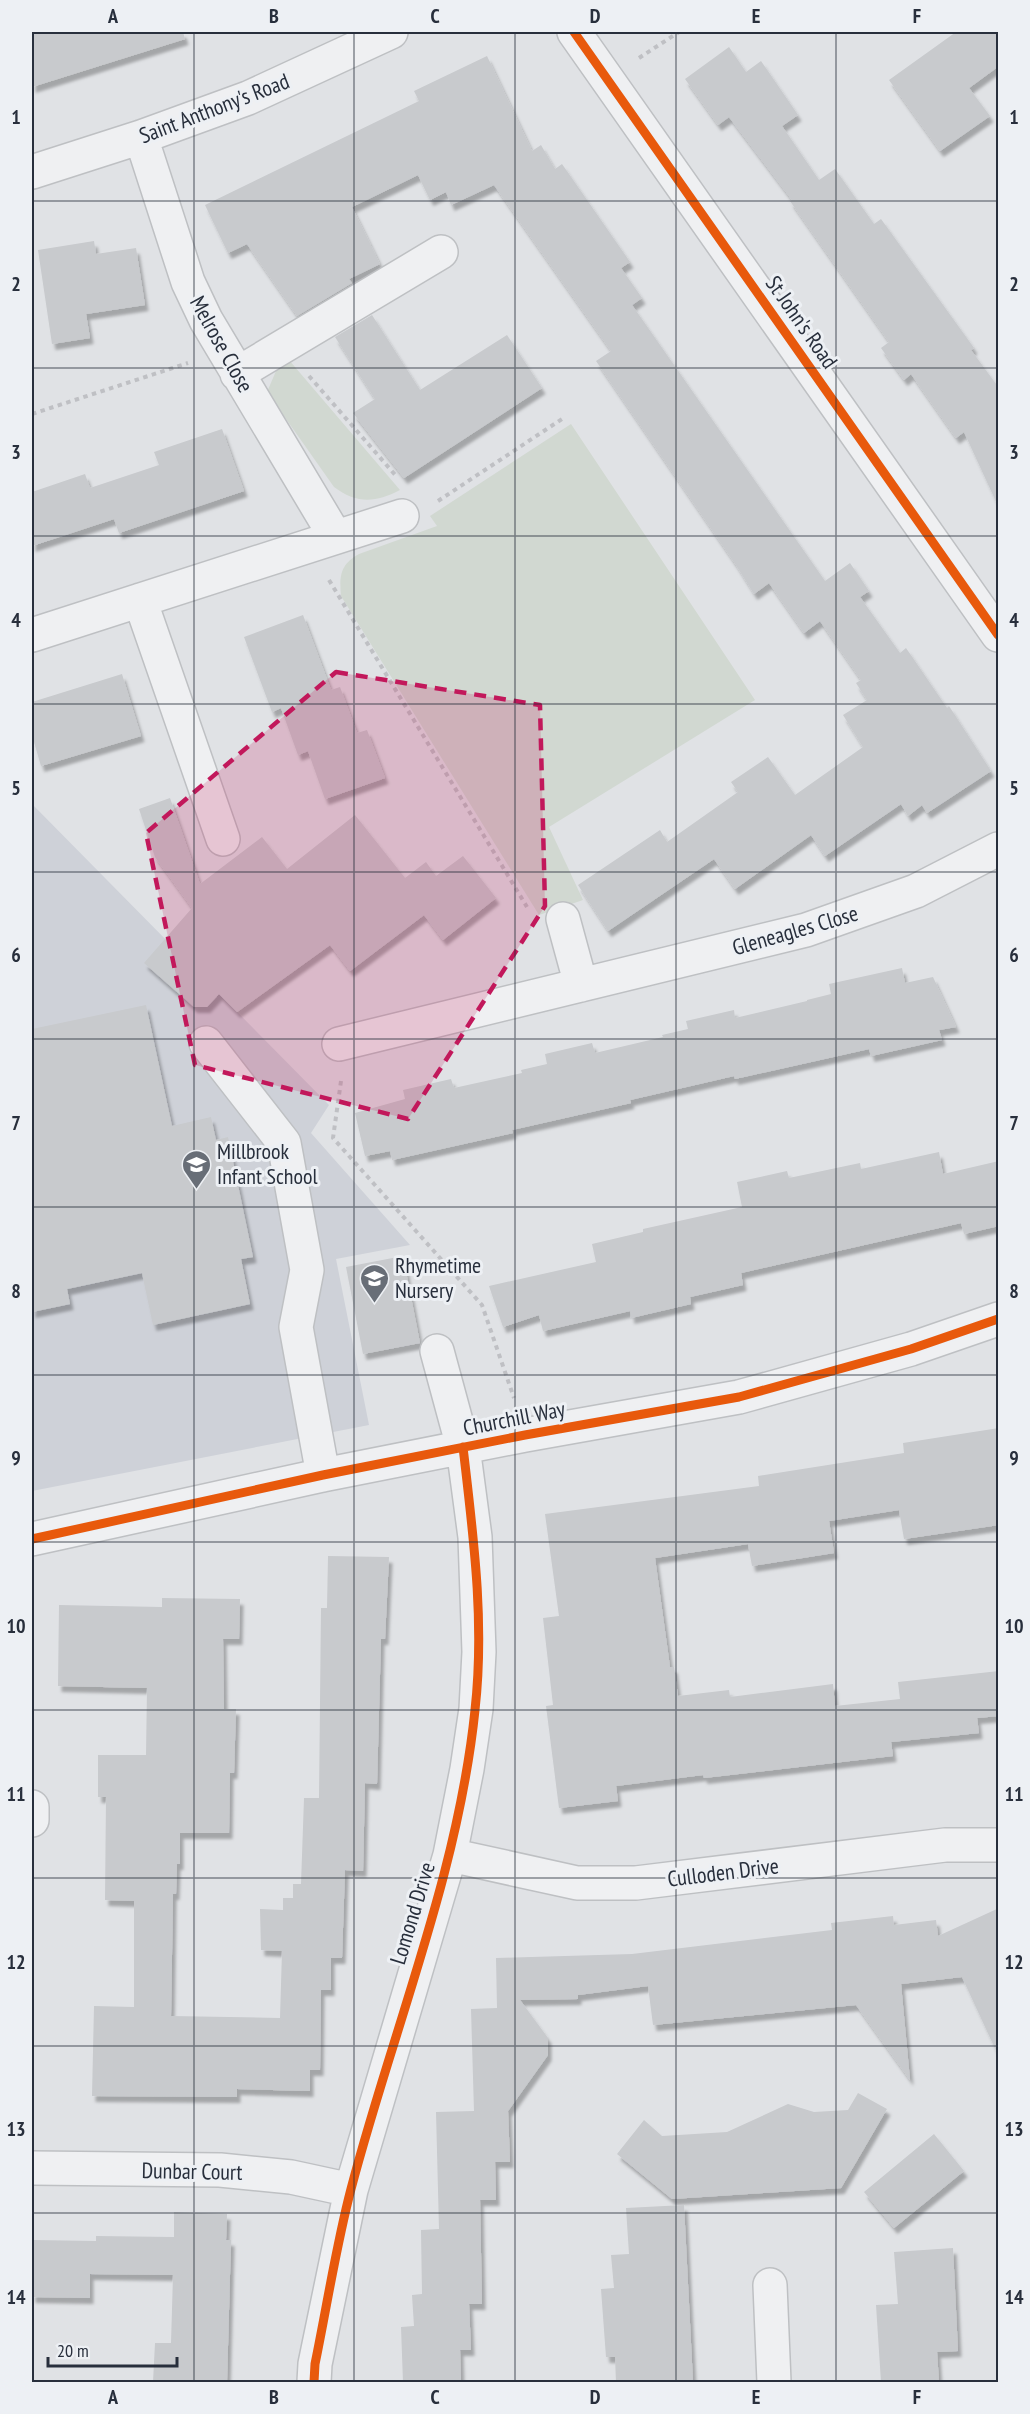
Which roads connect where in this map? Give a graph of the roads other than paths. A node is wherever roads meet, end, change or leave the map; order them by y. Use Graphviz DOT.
graph roads {
  1 [pos="392,32"];
  2 [pos="574,32"];
  3 [pos="141,137"];
  4 [pos="32,172"];
  5 [pos="441,252"];
  6 [pos="230,363"];
  7 [pos="417,511"];
  8 [pos="322,541"];
  9 [pos="140,600"];
  10 [pos="32,635"];
  11 [pos="999,635"];
  12 [pos="223,838"];
  13 [pos="999,849"];
  14 [pos="563,919"];
  15 [pos="581,985"];
  16 [pos="206,1043"];
  17 [pos="339,1044"];
  18 [pos="999,1319"];
  19 [pos="437,1351"];
  20 [pos="463,1447"];
  21 [pos="323,1475"];
  22 [pos="32,1539"];
  23 [pos="32,1807"];
  24 [pos="32,1820"];
  25 [pos="999,1845"];
  26 [pos="450,1855"];
  27 [pos="32,2168"];
  28 [pos="351,2190"];
  29 [pos="770,2284"];
  30 [pos="314,2382"];
  31 [pos="774,2382"];
  1 -- 3 [label="street, Saint Anthony's Road"];
  2 -- 11 [label="street, St John's Road"];
  3 -- 4 [label="street, Saint Anthony's Road"];
  3 -- 6 [label="street, Melrose Close"];
  5 -- 6 [label="street"];
  6 -- 8 [label="street, Melrose Close"];
  7 -- 8 [label="street"];
  8 -- 9 [label="street"];
  9 -- 10 [label="street"];
  9 -- 12 [label="street"];
  13 -- 15 [label="street, Gleneagles Close"];
  14 -- 15 [label="street"];
  15 -- 17 [label="street, Gleneagles Close"];
  16 -- 21 [label="street"];
  18 -- 20 [label="street, Churchill Way"];
  19 -- 20 [label="street, Lomond Drive"];
  20 -- 21 [label="street, Churchill Way"];
  20 -- 26 [label="street, Lomond Drive"];
  21 -- 22 [label="street, Churchill Way"];
  23 -- 24 [label="street"];
  25 -- 26 [label="street, Culloden Drive"];
  26 -- 28 [label="street, Lomond Drive"];
  27 -- 28 [label="street, Dunbar Court"];
  28 -- 30 [label="street, Lomond Drive"];
  29 -- 31 [label="street"];
}
